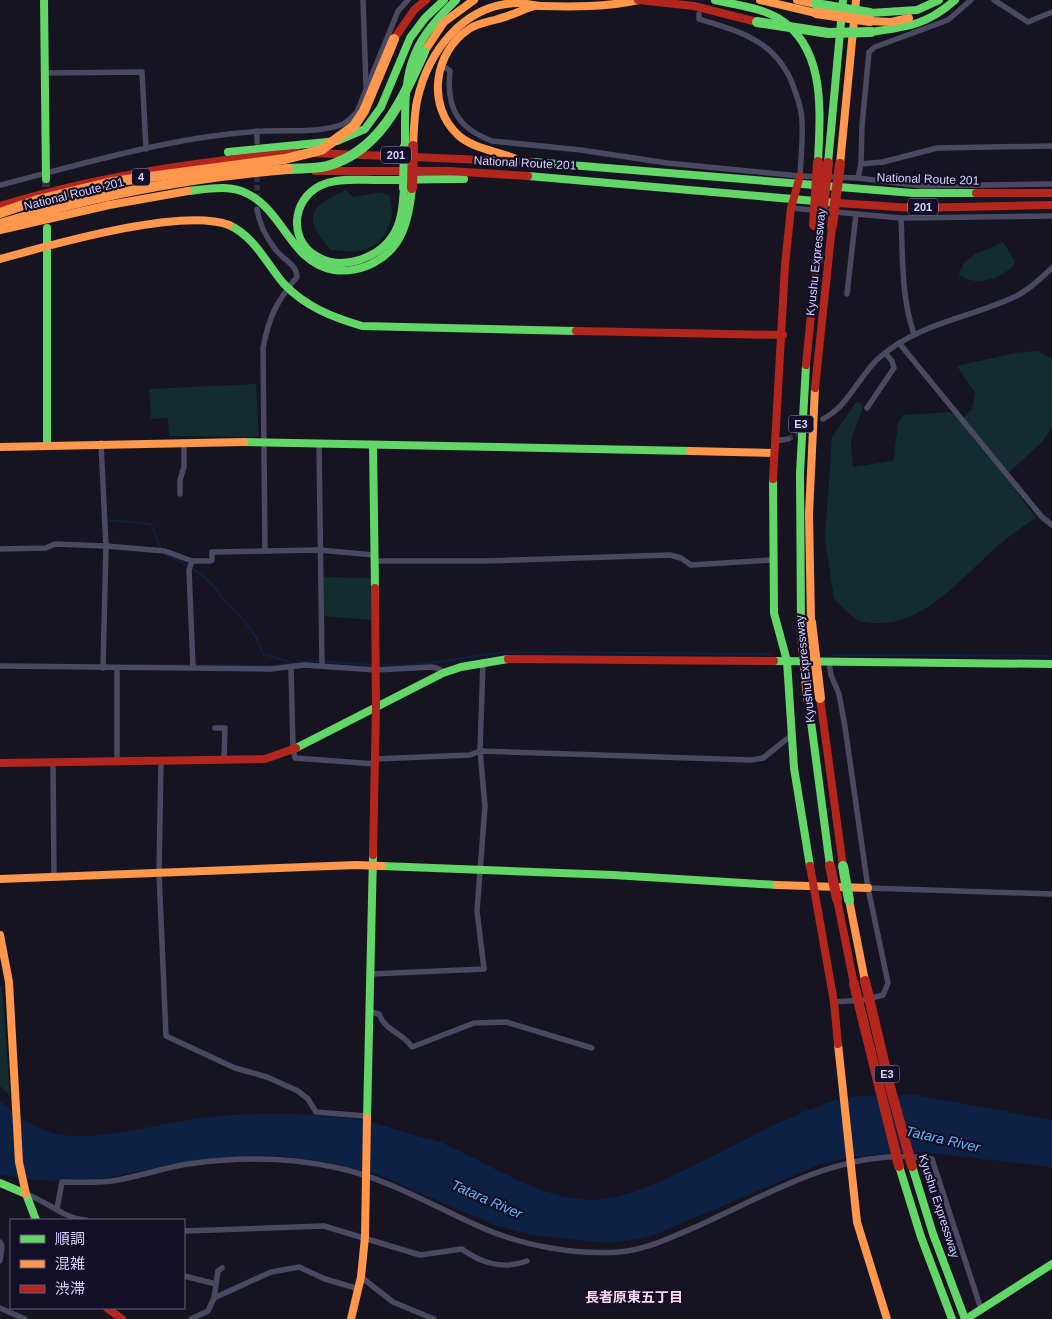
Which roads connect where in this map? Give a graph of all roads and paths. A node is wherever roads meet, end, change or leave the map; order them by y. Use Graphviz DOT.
graph roads {
  1 [pos="44,0"];
  2 [pos="362,0"];
  3 [pos="408,0"];
  4 [pos="426,0"];
  5 [pos="444,0"];
  6 [pos="456,0"];
  7 [pos="474,0"];
  8 [pos="638,0"];
  9 [pos="716,0"];
  10 [pos="760,0"];
  11 [pos="797,0"];
  12 [pos="843,0"];
  13 [pos="856,0"];
  14 [pos="862,0"];
  15 [pos="939,0"];
  16 [pos="971,0"];
  17 [pos="994,0"];
  18 [pos="953,2"];
  19 [pos="535,6"];
  20 [pos="816,8"];
  21 [pos="1052,12"];
  22 [pos="699,14"];
  23 [pos="870,22"];
  24 [pos="380,52"];
  25 [pos="394,56"];
  26 [pos="852,60"];
  27 [pos="446,68"];
  28 [pos="44,73"];
  29 [pos="366,91"];
  30 [pos="257,131"];
  31 [pos="257,142"];
  32 [pos="409,146"];
  33 [pos="1052,146"];
  34 [pos="146,149"];
  35 [pos="519,161"];
  36 [pos="823,163"];
  37 [pos="861,164"];
  38 [pos="46,176"];
  39 [pos="532,176"];
  40 [pos="858,178"];
  41 [pos="798,180"];
  42 [pos="78,184"];
  43 [pos="1052,184"];
  44 [pos="0,185"];
  45 [pos="408,188"];
  46 [pos="1052,193"];
  47 [pos="792,204"];
  48 [pos="1052,205"];
  49 [pos="0,206"];
  50 [pos="256,209"];
  51 [pos="0,213"];
  52 [pos="856,214"];
  53 [pos="1052,216"];
  54 [pos="902,218"];
  55 [pos="0,225"];
  56 [pos="47,228"];
  57 [pos="0,230"];
  58 [pos="46,246"];
  59 [pos="0,259"];
  60 [pos="1052,268"];
  61 [pos="288,288"];
  62 [pos="847,294"];
  63 [pos="914,334"];
  64 [pos="783,335"];
  65 [pos="899,343"];
  66 [pos="885,353"];
  67 [pos="867,408"];
  68 [pos="823,419"];
  69 [pos="788,439"];
  70 [pos="775,441"];
  71 [pos="184,442"];
  72 [pos="101,443"];
  73 [pos="265,443"];
  74 [pos="319,444"];
  75 [pos="47,445"];
  76 [pos="373,445"];
  77 [pos="0,446"];
  78 [pos="774,453"];
  79 [pos="180,494"];
  80 [pos="1052,525"];
  81 [pos="106,546"];
  82 [pos="0,549"];
  83 [pos="265,550"];
  84 [pos="319,550"];
  85 [pos="374,558"];
  86 [pos="772,560"];
  87 [pos="192,561"];
  88 [pos="806,623"];
  89 [pos="787,661"];
  90 [pos="483,662"];
  91 [pos="829,663"];
  92 [pos="1052,664"];
  93 [pos="322,665"];
  94 [pos="0,666"];
  95 [pos="194,667"];
  96 [pos="103,668"];
  97 [pos="117,668"];
  98 [pos="291,668"];
  99 [pos="376,670"];
  100 [pos="443,673"];
  101 [pos="376,707"];
  102 [pos="215,728"];
  103 [pos="792,735"];
  104 [pos="293,749"];
  105 [pos="480,751"];
  106 [pos="224,760"];
  107 [pos="161,761"];
  108 [pos="117,762"];
  109 [pos="375,762"];
  110 [pos="54,763"];
  111 [pos="0,764"];
  112 [pos="373,865"];
  113 [pos="480,870"];
  114 [pos="159,873"];
  115 [pos="54,877"];
  116 [pos="0,879"];
  117 [pos="812,888"];
  118 [pos="868,888"];
  119 [pos="1052,894"];
  120 [pos="0,935"];
  121 [pos="371,974"];
  122 [pos="834,1002"];
  123 [pos="370,1012"];
  124 [pos="592,1048"];
  125 [pos="366,1116"];
  126 [pos="849,1159"];
  127 [pos="366,1176"];
  128 [pos="0,1183"];
  129 [pos="26,1194"];
  130 [pos="57,1210"];
  131 [pos="36,1219"];
  132 [pos="82,1219"];
  133 [pos="185,1231"];
  134 [pos="365,1237"];
  135 [pos="0,1242"];
  136 [pos="0,1261"];
  137 [pos="527,1261"];
  138 [pos="1052,1264"];
  139 [pos="222,1268"];
  140 [pos="185,1276"];
  141 [pos="362,1277"];
  142 [pos="216,1284"];
  143 [pos="359,1288"];
  144 [pos="214,1298"];
  145 [pos="0,1308"];
  146 [pos="108,1309"];
  147 [pos="972,1316"];
  148 [pos="25,1319"];
  149 [pos="122,1319"];
  150 [pos="191,1319"];
  151 [pos="351,1319"];
  152 [pos="434,1319"];
  153 [pos="887,1319"];
  154 [pos="952,1319"];
  1 -- 28 [label="main road"];
  2 -- 29 [label="street"];
  3 -- 24 [label="street"];
  4 -- 51 [label="main road, 4, bridge"];
  5 -- 42 [label="main road"];
  6 -- 32 [label="main road"];
  7 -- 55 [label="main road, bridge"];
  8 -- 19 [label="main road"];
  8 -- 23 [label="main road, bridge"];
  9 -- 36 [label="main road"];
  10 -- 20 [label="main road"];
  11 -- 20 [label="main road"];
  12 -- 36 [label="main road, Kyushu Expressway / E3"];
  13 -- 26 [label="main road, Kyushu Expressway / E3"];
  14 -- 26 [label="main road"];
  15 -- 23 [label="main road"];
  16 -- 37 [label="street"];
  17 -- 21 [label="street"];
  18 -- 23 [label="main road"];
  19 -- 32 [label="main road"];
  19 -- 35 [label="main road"];
  20 -- 23 [label="main road, bridge"];
  22 -- 41 [label="street"];
  24 -- 25 [label="street"];
  24 -- 29 [label="street"];
  26 -- 88 [label="main road, Kyushu Expressway / E3, bridge"];
  27 -- 41 [label="street"];
  28 -- 34 [label="street"];
  28 -- 38 [label="main road"];
  29 -- 30 [label="street"];
  30 -- 31 [label="street"];
  30 -- 34 [label="street"];
  32 -- 45 [label="main road, bridge"];
  33 -- 37 [label="street"];
  34 -- 38 [label="street"];
  35 -- 41 [label="main road, National Route 201 / 201"];
  35 -- 42 [label="main road, National Route 201 / 201"];
  36 -- 88 [label="main road, Kyushu Expressway / E3, bridge"];
  37 -- 40 [label="street"];
  38 -- 44 [label="street"];
  39 -- 45 [label="main road"];
  39 -- 47 [label="main road, National Route 201 / 201"];
  39 -- 55 [label="main road, National Route 201 / 201"];
  40 -- 41 [label="street"];
  40 -- 43 [label="street"];
  41 -- 46 [label="main road, National Route 201 / 201"];
  41 -- 47 [label="main road"];
  42 -- 49 [label="main road, National Route 201 / 201"];
  45 -- 57 [label="main road"];
  47 -- 48 [label="main road, National Route 201 / 201"];
  47 -- 52 [label="street"];
  47 -- 64 [label="main road"];
  50 -- 61 [label="street"];
  52 -- 54 [label="street"];
  52 -- 62 [label="street"];
  53 -- 54 [label="street"];
  54 -- 63 [label="street"];
  56 -- 58 [label="main road"];
  58 -- 59 [label="main road"];
  58 -- 61 [label="main road"];
  58 -- 75 [label="main road"];
  60 -- 63 [label="street"];
  61 -- 64 [label="main road"];
  61 -- 73 [label="street"];
  63 -- 65 [label="street"];
  64 -- 70 [label="main road"];
  65 -- 66 [label="street"];
  65 -- 80 [label="street"];
  66 -- 67 [label="street"];
  66 -- 68 [label="street"];
  69 -- 70 [label="street"];
  70 -- 78 [label="main road"];
  71 -- 72 [label="main road"];
  71 -- 73 [label="main road"];
  71 -- 79 [label="street"];
  72 -- 75 [label="main road"];
  72 -- 81 [label="street"];
  73 -- 74 [label="main road"];
  73 -- 83 [label="street"];
  74 -- 76 [label="main road"];
  74 -- 84 [label="street"];
  75 -- 77 [label="main road"];
  76 -- 78 [label="main road"];
  76 -- 85 [label="main road"];
  78 -- 86 [label="main road"];
  81 -- 82 [label="street"];
  81 -- 87 [label="street"];
  81 -- 96 [label="street"];
  83 -- 84 [label="street"];
  83 -- 87 [label="street"];
  84 -- 85 [label="street"];
  84 -- 93 [label="street"];
  85 -- 86 [label="street"];
  85 -- 99 [label="main road"];
  86 -- 89 [label="main road"];
  87 -- 95 [label="street"];
  88 -- 147 [label="main road, Kyushu Expressway / E3, bridge"];
  88 -- 154 [label="main road, Kyushu Expressway / E3, bridge"];
  89 -- 90 [label="main road"];
  89 -- 91 [label="main road"];
  89 -- 103 [label="main road"];
  90 -- 100 [label="main road"];
  90 -- 105 [label="street"];
  91 -- 92 [label="main road"];
  91 -- 118 [label="street"];
  93 -- 98 [label="street"];
  93 -- 99 [label="street"];
  94 -- 96 [label="street"];
  95 -- 97 [label="street"];
  95 -- 98 [label="street"];
  96 -- 97 [label="street"];
  97 -- 108 [label="street"];
  98 -- 104 [label="street"];
  99 -- 100 [label="street"];
  99 -- 101 [label="main road"];
  100 -- 101 [label="main road"];
  101 -- 104 [label="main road"];
  101 -- 109 [label="main road"];
  102 -- 106 [label="street"];
  103 -- 105 [label="street"];
  103 -- 117 [label="main road"];
  104 -- 106 [label="main road"];
  104 -- 109 [label="street"];
  105 -- 109 [label="street"];
  105 -- 113 [label="street"];
  106 -- 107 [label="main road"];
  107 -- 108 [label="main road"];
  107 -- 114 [label="street"];
  108 -- 110 [label="main road"];
  109 -- 112 [label="main road"];
  110 -- 111 [label="main road"];
  110 -- 115 [label="street"];
  112 -- 113 [label="main road"];
  112 -- 114 [label="main road"];
  112 -- 121 [label="main road"];
  113 -- 117 [label="main road"];
  113 -- 121 [label="street"];
  114 -- 115 [label="main road"];
  114 -- 125 [label="street"];
  115 -- 116 [label="main road"];
  117 -- 118 [label="main road"];
  117 -- 122 [label="main road"];
  118 -- 119 [label="street"];
  118 -- 122 [label="street"];
  120 -- 129 [label="main road"];
  121 -- 123 [label="main road"];
  122 -- 126 [label="main road"];
  123 -- 124 [label="street"];
  123 -- 125 [label="main road"];
  125 -- 127 [label="main road"];
  126 -- 127 [label="street"];
  126 -- 147 [label="street"];
  126 -- 153 [label="main road"];
  127 -- 130 [label="street"];
  127 -- 134 [label="main road"];
  128 -- 129 [label="main road"];
  129 -- 130 [label="street"];
  129 -- 131 [label="main road"];
  130 -- 132 [label="street"];
  133 -- 134 [label="street"];
  134 -- 137 [label="street"];
  134 -- 141 [label="main road"];
  135 -- 136 [label="street"];
  138 -- 147 [label="main road"];
  139 -- 142 [label="street"];
  140 -- 142 [label="street"];
  141 -- 143 [label="main road"];
  141 -- 152 [label="street"];
  142 -- 144 [label="street"];
  143 -- 144 [label="street"];
  143 -- 151 [label="main road"];
  144 -- 150 [label="street"];
  145 -- 148 [label="street"];
  146 -- 149 [label="main road"];
}
